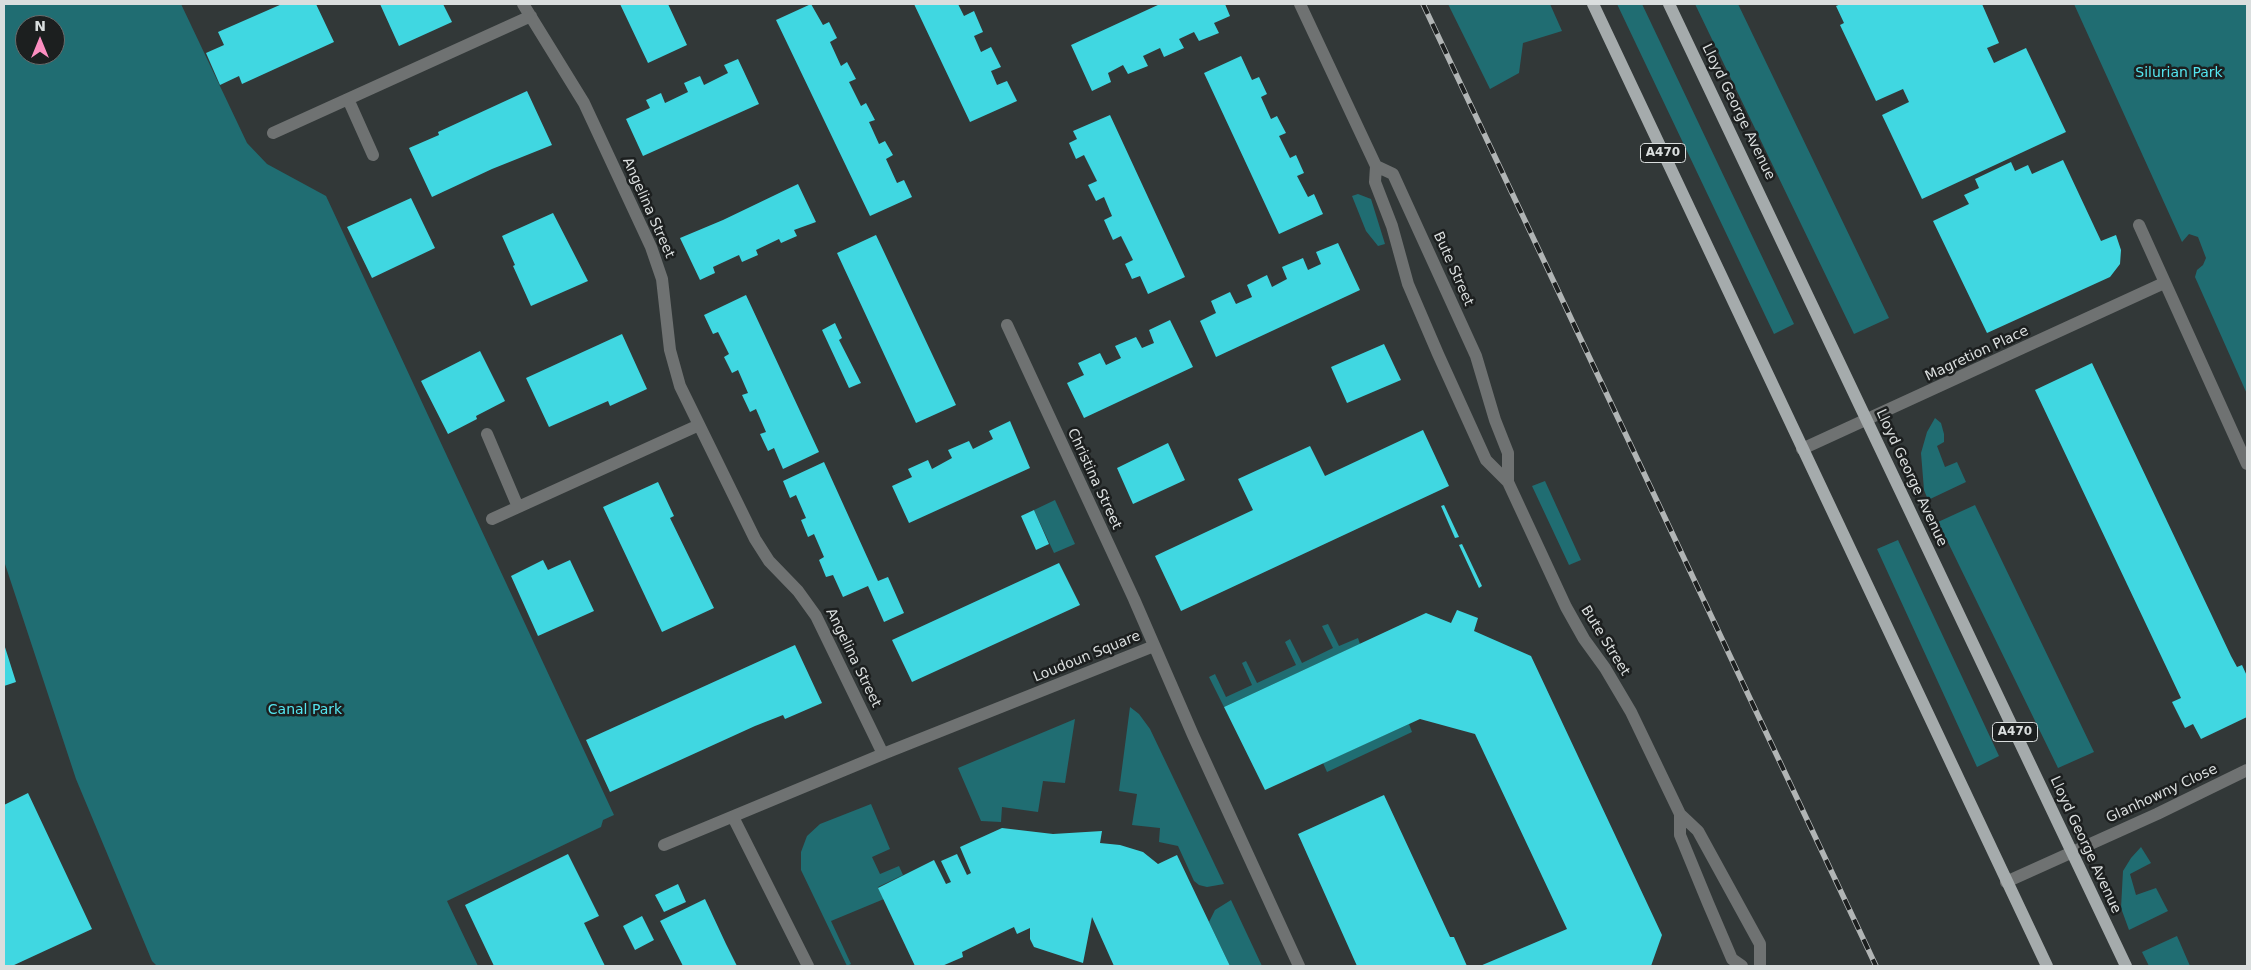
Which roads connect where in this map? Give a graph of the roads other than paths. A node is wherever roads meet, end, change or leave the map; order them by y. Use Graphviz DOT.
graph roads {
  1 [pos="523,4"];
  2 [pos="1300,4"];
  3 [pos="1593,4"];
  4 [pos="1669,4"];
  5 [pos="531,16"];
  6 [pos="348,99"];
  7 [pos="272,133"];
  8 [pos="373,155"];
  9 [pos="1376,166"];
  10 [pos="2138,225"];
  11 [pos="2164,283"];
  12 [pos="1006,325"];
  13 [pos="1867,420"];
  14 [pos="699,425"];
  15 [pos="487,434"];
  16 [pos="1802,450"];
  17 [pos="2247,464"];
  18 [pos="1508,482"];
  19 [pos="518,507"];
  20 [pos="492,519"];
  21 [pos="1154,646"];
  22 [pos="883,754"];
  23 [pos="2247,770"];
  24 [pos="1680,814"];
  25 [pos="733,817"];
  26 [pos="664,845"];
  27 [pos="2070,852"];
  28 [pos="2006,882"];
  29 [pos="808,966"];
  30 [pos="1299,966"];
  31 [pos="1742,966"];
  32 [pos="1760,966"];
  33 [pos="2047,966"];
  34 [pos="2126,966"];
  1 -- 5 [label="street, Angelina Street"];
  2 -- 9 [label="street, Bute Street"];
  3 -- 16 [label="main road, A470"];
  4 -- 13 [label="main road, Lloyd George Avenue / A470"];
  5 -- 6 [label="street"];
  5 -- 14 [label="street, Angelina Street"];
  6 -- 7 [label="street"];
  6 -- 8 [label="street"];
  9 -- 18 [label="street, Bute Street"];
  9 -- 18 [label="street, Bute Street"];
  10 -- 11 [label="street"];
  11 -- 13 [label="street, Magretion Place"];
  11 -- 17 [label="street"];
  12 -- 21 [label="street, Christina Street"];
  13 -- 16 [label="street, Magretion Place"];
  13 -- 27 [label="main road, Lloyd George Avenue / A470"];
  14 -- 19 [label="street"];
  14 -- 22 [label="street, Angelina Street"];
  15 -- 19 [label="street"];
  16 -- 28 [label="main road, A470"];
  18 -- 24 [label="street, Bute Street"];
  19 -- 20 [label="street"];
  21 -- 22 [label="street, Loudoun Square"];
  21 -- 30 [label="street, Loudoun Square"];
  22 -- 25 [label="street, Loudoun Square"];
  23 -- 27 [label="street, Glanhowny Close"];
  24 -- 31 [label="street, Bute Street"];
  24 -- 32 [label="street, Bute Street"];
  25 -- 26 [label="street, Loudoun Square"];
  25 -- 29 [label="street"];
  27 -- 28 [label="street, Glanhowny Close"];
  27 -- 34 [label="main road, Lloyd George Avenue / A470"];
  28 -- 33 [label="main road, A470"];
}
